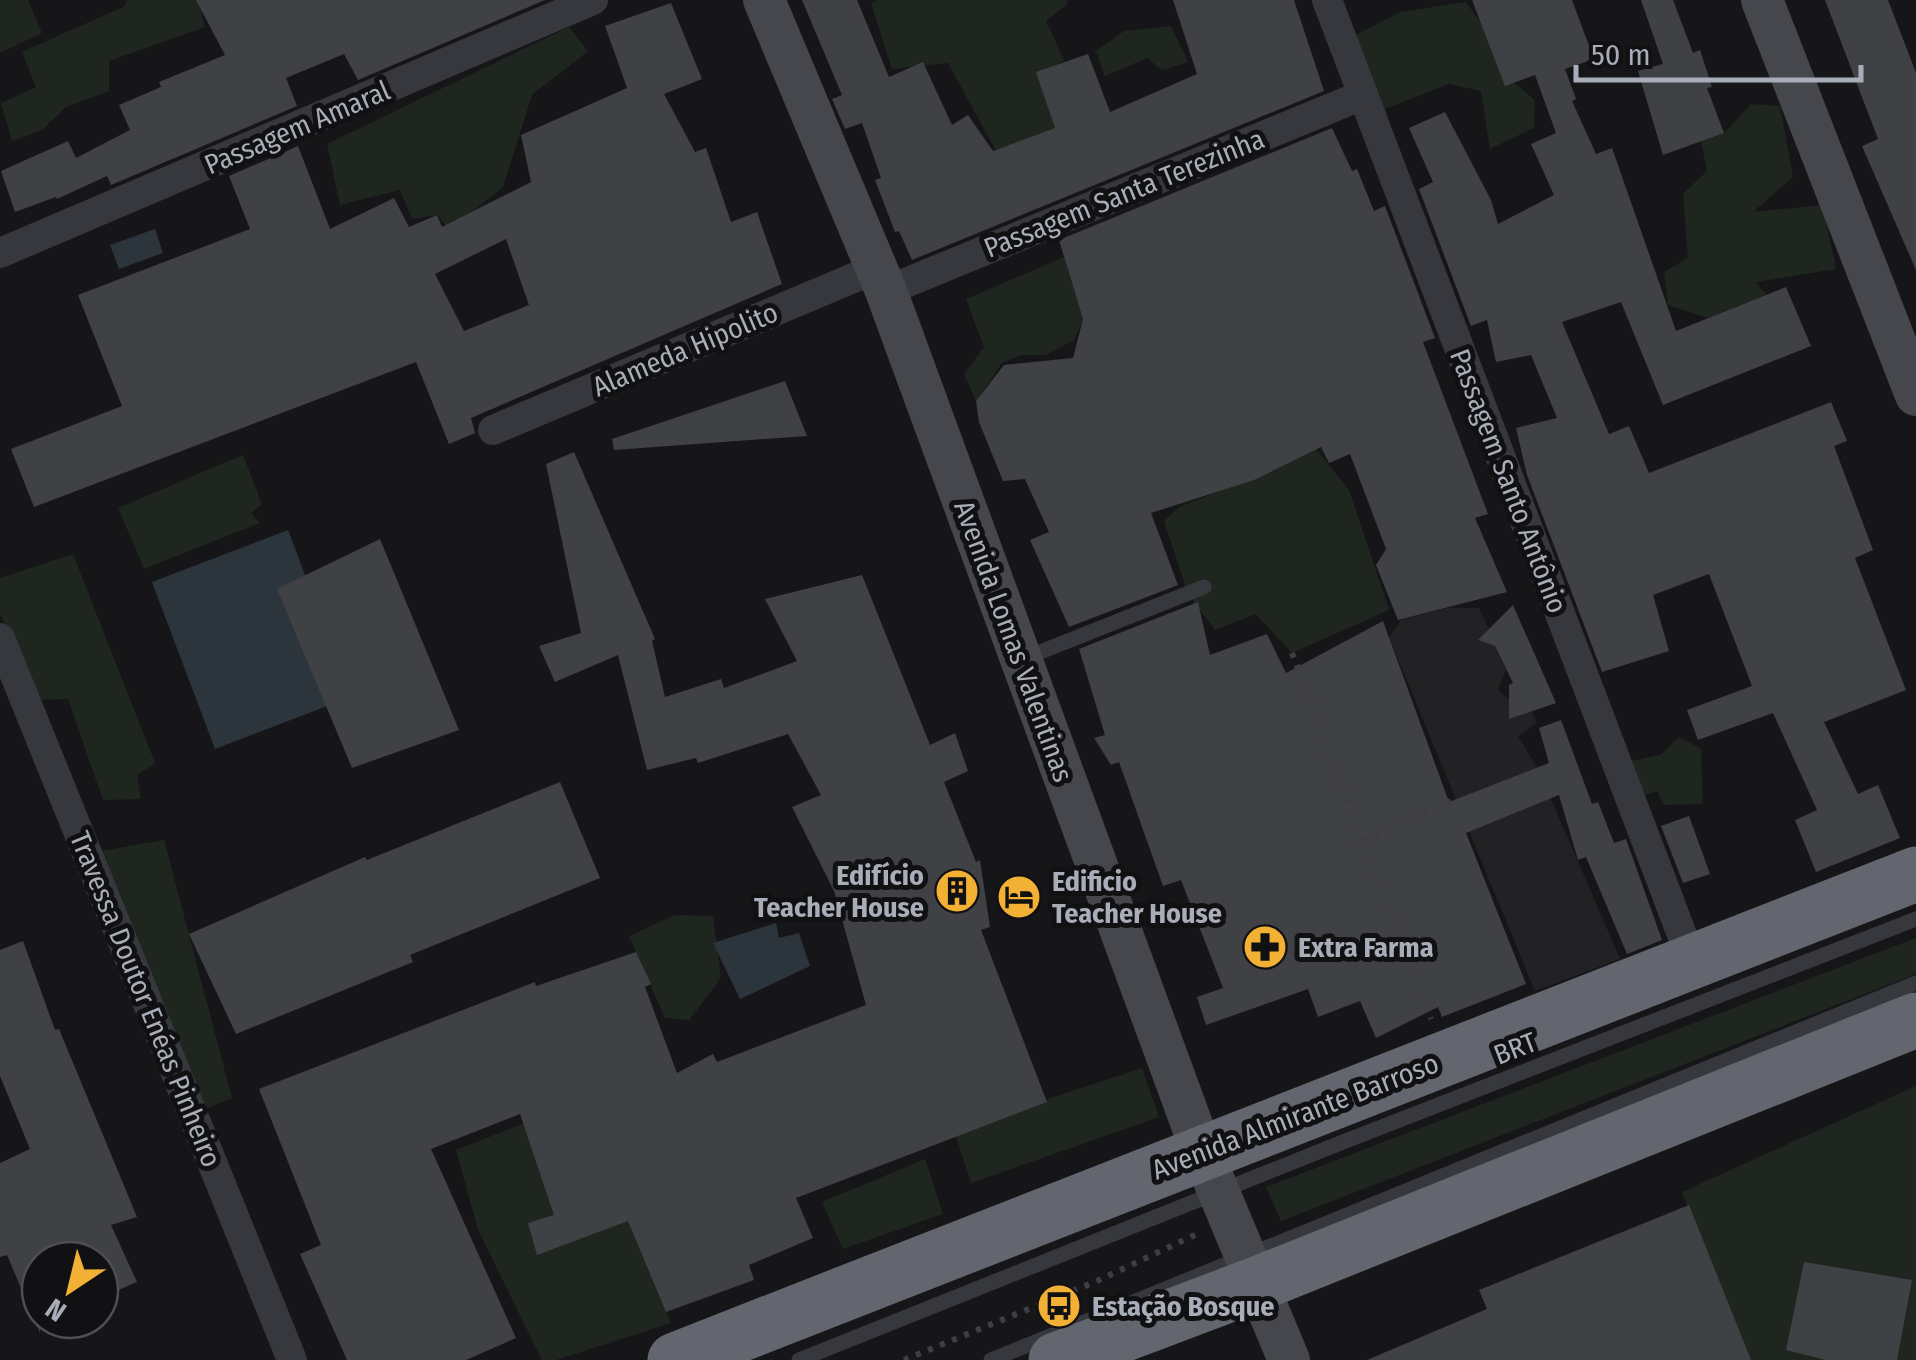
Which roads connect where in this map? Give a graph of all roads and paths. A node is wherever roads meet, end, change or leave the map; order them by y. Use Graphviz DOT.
graph roads {
  1 [pos="594,0"];
  2 [pos="764,0"];
  3 [pos="1327,0"];
  4 [pos="1762,0"];
  5 [pos="1363,95"];
  6 [pos="0,254"];
  7 [pos="881,279"];
  8 [pos="1916,395"];
  9 [pos="493,430"];
  10 [pos="1204,588"];
  11 [pos="0,638"];
  12 [pos="1292,653"];
  13 [pos="1021,659"];
  14 [pos="1455,799"];
  15 [pos="1364,842"];
  16 [pos="1916,874"];
  17 [pos="1916,919"];
  18 [pos="1692,961"];
  19 [pos="1916,984"];
  20 [pos="1916,1020"];
  21 [pos="1446,1058"];
  22 [pos="1230,1221"];
  23 [pos="292,1360"];
  24 [pos="675,1360"];
  25 [pos="800,1360"];
  26 [pos="904,1360"];
  27 [pos="991,1360"];
  28 [pos="1056,1360"];
  29 [pos="1289,1360"];
  1 -- 6 [label="street, Passagem Amaral"];
  2 -- 7 [label="street, Avenida Lomas Valentinas"];
  3 -- 5 [label="street, Passagem Santo Antônio"];
  4 -- 8 [label="street"];
  5 -- 7 [label="street, Passagem Santa Terezinha"];
  5 -- 18 [label="street, Passagem Santo Antônio"];
  7 -- 9 [label="street, Alameda Hipolito"];
  7 -- 13 [label="street, Avenida Lomas Valentinas"];
  10 -- 13 [label="lane"];
  11 -- 23 [label="street, Travessa Doutor Enéas Pinheiro"];
  12 -- 15 [label="path"];
  13 -- 22 [label="street, Avenida Lomas Valentinas"];
  14 -- 15 [label="path"];
  15 -- 21 [label="path"];
  16 -- 18 [label="highway, Avenida Almirante Barroso"];
  17 -- 22 [label="lane, BRT"];
  18 -- 21 [label="highway, Avenida Almirante Barroso"];
  19 -- 22 [label="lane, BRT"];
  20 -- 22 [label="highway, Avenida Almirante Barroso"];
  21 -- 22 [label="highway, Avenida Almirante Barroso"];
  22 -- 24 [label="highway, Avenida Almirante Barroso"];
  22 -- 25 [label="lane, BRT"];
  22 -- 26 [label="path"];
  22 -- 27 [label="lane, BRT"];
  22 -- 28 [label="highway, Avenida Almirante Barroso"];
  22 -- 29 [label="street, Avenida Lomas Valentinas"];
}
